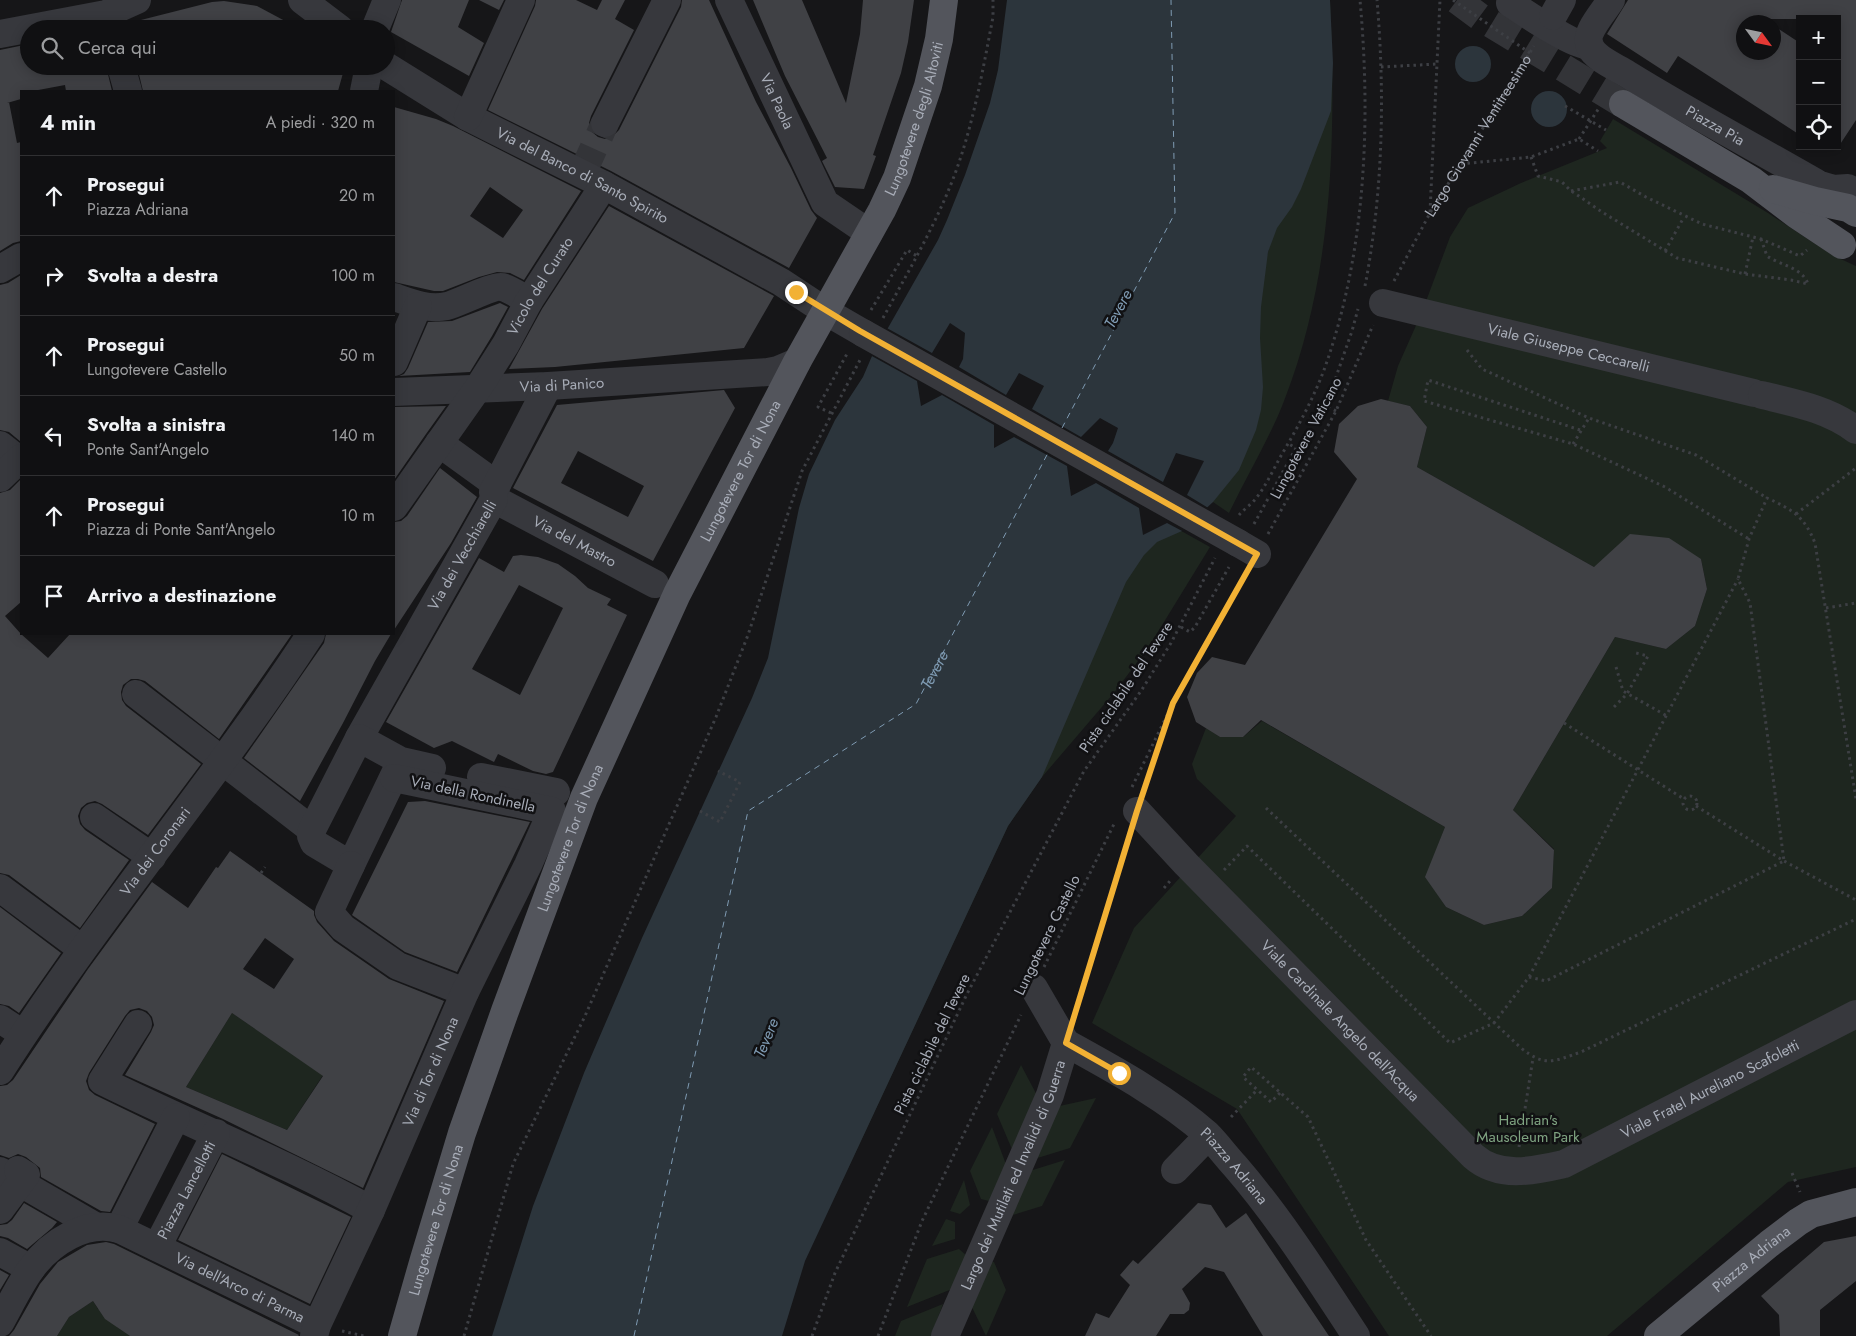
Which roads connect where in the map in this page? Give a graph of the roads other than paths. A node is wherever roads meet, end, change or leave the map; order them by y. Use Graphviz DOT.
graph roads {
  1 [pos="137,0"];
  2 [pos="302,0"];
  3 [pos="387,0"];
  4 [pos="521,0"];
  5 [pos="667,0"];
  6 [pos="729,0"];
  7 [pos="944,0"];
  8 [pos="1611,0"];
  9 [pos="1511,2"];
  10 [pos="107,11"];
  11 [pos="65,20"];
  12 [pos="328,20"];
  13 [pos="379,20"];
  14 [pos="0,22"];
  15 [pos="20,30"];
  16 [pos="0,34"];
  17 [pos="1590,46"];
  18 [pos="395,72"];
  19 [pos="124,75"];
  20 [pos="367,75"];
  21 [pos="128,90"];
  22 [pos="364,90"];
  23 [pos="1623,104"];
  24 [pos="468,117"];
  25 [pos="605,123"];
  26 [pos="1751,180"];
  27 [pos="604,185"];
  28 [pos="1852,196"];
  29 [pos="869,233"];
  30 [pos="1849,249"];
  31 [pos="20,258"];
  32 [pos="0,269"];
  33 [pos="406,301"];
  34 [pos="529,301"];
  35 [pos="1368,301"];
  36 [pos="825,311"];
  37 [pos="395,357"];
  38 [pos="796,362"];
  39 [pos="548,386"];
  40 [pos="478,388"];
  41 [pos="395,392"];
  42 [pos="1856,430"];
  43 [pos="439,443"];
  44 [pos="496,492"];
  45 [pos="395,506"];
  46 [pos="1237,552"];
  47 [pos="655,584"];
  48 [pos="310,635"];
  49 [pos="136,694"];
  50 [pos="364,730"];
  51 [pos="222,762"];
  52 [pos="406,768"];
  53 [pos="554,801"];
  54 [pos="1128,808"];
  55 [pos="94,817"];
  56 [pos="312,830"];
  57 [pos="152,857"];
  58 [pos="351,865"];
  59 [pos="0,888"];
  60 [pos="82,949"];
  61 [pos="1034,988"];
  62 [pos="465,992"];
  63 [pos="1856,1014"];
  64 [pos="0,1019"];
  65 [pos="138,1024"];
  66 [pos="23,1034"];
  67 [pos="1066,1043"];
  68 [pos="0,1071"];
  69 [pos="171,1115"];
  70 [pos="219,1135"];
  71 [pos="1208,1136"];
  72 [pos="0,1160"];
  73 [pos="1564,1164"];
  74 [pos="1175,1170"];
  75 [pos="10,1177"];
  76 [pos="1856,1202"];
  77 [pos="0,1210"];
  78 [pos="371,1210"];
  79 [pos="108,1227"];
  80 [pos="160,1249"];
  81 [pos="0,1252"];
  82 [pos="31,1269"];
  83 [pos="0,1323"];
  84 [pos="322,1330"];
  85 [pos="402,1336"];
  86 [pos="945,1336"];
  87 [pos="1356,1336"];
  88 [pos="1658,1336"];
  1 -- 10 [label="street"];
  2 -- 12 [label="street"];
  3 -- 13 [label="street"];
  4 -- 24 [label="street"];
  5 -- 25 [label="street"];
  6 -- 29 [label="street, Via Paola"];
  7 -- 29 [label="main road, Lungotevere degli Altoviti"];
  8 -- 17 [label="street"];
  9 -- 17 [label="street"];
  10 -- 11 [label="street"];
  10 -- 14 [label="street"];
  15 -- 16 [label="street"];
  17 -- 28 [label="street, Piazza Pia"];
  18 -- 24 [label="street, Via del Banco di Santo Spirito"];
  19 -- 21 [label="street"];
  20 -- 22 [label="street"];
  23 -- 26 [label="main road, Piazza Pia"];
  24 -- 27 [label="street, Via del Banco di Santo Spirito"];
  26 -- 28 [label="main road, Piazza Pia"];
  26 -- 30 [label="main road, Piazza Pia"];
  27 -- 34 [label="street, Vicolo del Curato"];
  27 -- 36 [label="street, Via del Banco di Santo Spirito"];
  29 -- 36 [label="main road, Lungotevere degli Altoviti"];
  31 -- 32 [label="street"];
  33 -- 34 [label="street"];
  33 -- 37 [label="street"];
  34 -- 40 [label="street, Vicolo del Curato"];
  35 -- 42 [label="street, Viale Giuseppe Ceccarelli"];
  36 -- 38 [label="main road, Lungotevere Tor di Nona"];
  36 -- 46 [label="street, Via del Banco di Santo Spirito, bridge"];
  38 -- 39 [label="street, Via di Panico"];
  38 -- 85 [label="main road, Lungotevere Tor di Nona"];
  39 -- 40 [label="street, Via di Panico"];
  39 -- 44 [label="street, Via dei Vecchiarelli"];
  40 -- 41 [label="street, Via di Panico"];
  40 -- 43 [label="street, Vicolo del Curato"];
  43 -- 44 [label="street, Via del Mastro"];
  43 -- 45 [label="street"];
  44 -- 47 [label="street, Via del Mastro"];
  44 -- 50 [label="street, Via dei Vecchiarelli"];
  48 -- 51 [label="street, Via dei Coronari"];
  49 -- 51 [label="street"];
  50 -- 52 [label="street, Via della Rondinella"];
  50 -- 56 [label="street, Via dei Vecchiarelli"];
  51 -- 56 [label="street"];
  51 -- 57 [label="street, Via dei Coronari"];
  52 -- 53 [label="street, Via della Rondinella"];
  52 -- 58 [label="street"];
  53 -- 62 [label="street, Via di Tor di Nona"];
  54 -- 73 [label="street, Viale Cardinale Angelo dell'Acqua"];
  55 -- 57 [label="street"];
  56 -- 58 [label="street"];
  57 -- 60 [label="street, Via dei Coronari"];
  58 -- 62 [label="street"];
  59 -- 60 [label="street"];
  60 -- 66 [label="street, Via dei Coronari"];
  61 -- 67 [label="street, Largo dei Mutilati ed Invalidi di Guerra"];
  62 -- 78 [label="street, Via di Tor di Nona"];
  63 -- 73 [label="street, Viale Fratel Aureliano Scafoletti"];
  64 -- 66 [label="street"];
  65 -- 69 [label="street, Piazza Lancellotti"];
  66 -- 68 [label="street, Via dei Coronari"];
  67 -- 71 [label="street, Piazza Adriana"];
  67 -- 86 [label="street, Largo dei Mutilati ed Invalidi di Guerra"];
  69 -- 70 [label="street, Piazza Lancellotti"];
  69 -- 79 [label="street"];
  70 -- 78 [label="street"];
  70 -- 80 [label="street, Piazza Lancellotti"];
  71 -- 74 [label="street"];
  71 -- 87 [label="street, Piazza Adriana"];
  72 -- 75 [label="street"];
  75 -- 77 [label="street"];
  75 -- 79 [label="street, Piazza Lancellotti"];
  76 -- 88 [label="main road, Piazza Adriana"];
  78 -- 84 [label="street, Via di Tor di Nona"];
  79 -- 80 [label="street, Piazza Lancellotti"];
  79 -- 82 [label="street"];
  80 -- 84 [label="street, Via dell'Arco di Parma"];
  81 -- 82 [label="street"];
  82 -- 83 [label="street"];
}
